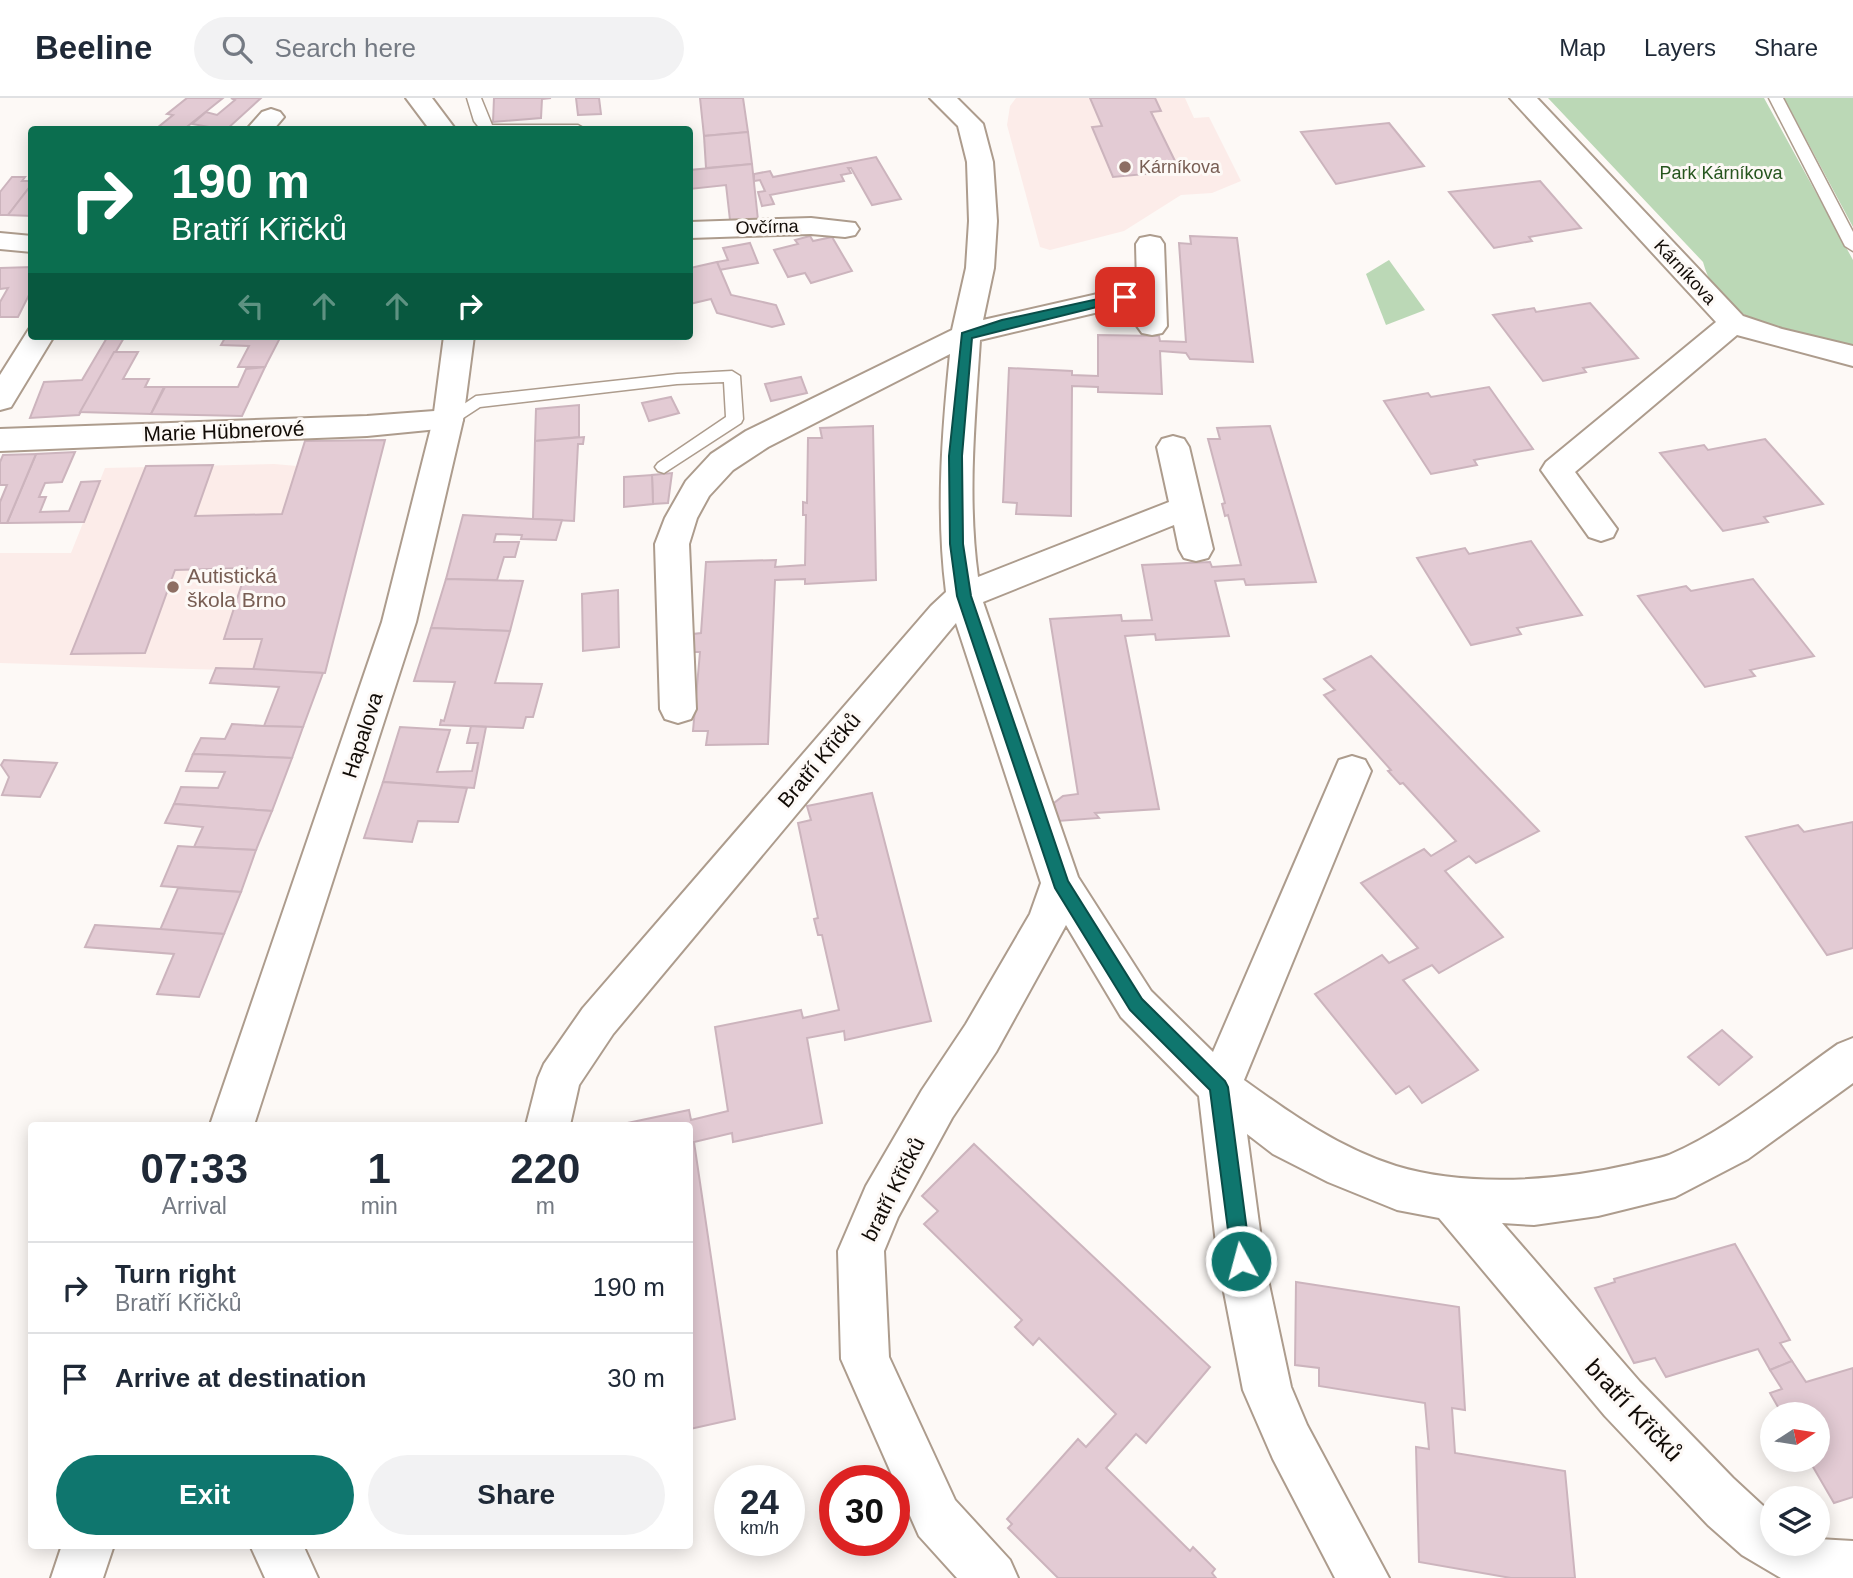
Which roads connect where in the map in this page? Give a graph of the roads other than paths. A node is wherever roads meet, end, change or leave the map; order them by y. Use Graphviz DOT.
graph roads {
  1 [pos="419,98"];
  2 [pos="474,98"];
  3 [pos="943,98"];
  4 [pos="1523,98"];
  5 [pos="1776,98"];
  6 [pos="441,126"];
  7 [pos="485,126"];
  8 [pos="845,229"];
  9 [pos="693,230"];
  10 [pos="0,241"];
  11 [pos="28,244"];
  12 [pos="1150,244"];
  13 [pos="1853,246"];
  14 [pos="1150,291"];
  15 [pos="1733,323"];
  16 [pos="1152,326"];
  17 [pos="966,335"];
  18 [pos="38,340"];
  19 [pos="458,340"];
  20 [pos="1853,356"];
  21 [pos="0,400"];
  22 [pos="448,420"];
  23 [pos="0,440"];
  24 [pos="1173,447"];
  25 [pos="664,467"];
  26 [pos="1188,507"];
  27 [pos="1601,528"];
  28 [pos="1196,549"];
  29 [pos="964,596"];
  30 [pos="678,709"];
  31 [pos="1352,771"];
  32 [pos="1061,883"];
  33 [pos="1853,1058"];
  34 [pos="1219,1087"];
  35 [pos="233,1122"];
  36 [pos="549,1122"];
  37 [pos="1452,1198"];
  38 [pos="87,1549"];
  39 [pos="278,1549"];
  40 [pos="1853,1567"];
  41 [pos="77,1578"];
  42 [pos="292,1578"];
  43 [pos="992,1578"];
  44 [pos="1363,1578"];
  1 -- 6 [label="main road"];
  2 -- 7 [label="lane"];
  3 -- 17 [label="main road"];
  4 -- 15 [label="main road, Kárníkova"];
  5 -- 13 [label="lane"];
  8 -- 9 [label="main road, Ovčírna"];
  10 -- 11 [label="main road"];
  12 -- 14 [label="main road"];
  14 -- 16 [label="main road"];
  14 -- 17 [label="main road"];
  15 -- 20 [label="main road, Kárníkova"];
  15 -- 27 [label="main road, Kárníkova"];
  17 -- 29 [label="main road"];
  17 -- 30 [label="main road"];
  18 -- 21 [label="main road"];
  19 -- 22 [label="main road, Hapalova"];
  22 -- 23 [label="main road, Marie Hübnerové"];
  22 -- 25 [label="lane"];
  22 -- 35 [label="main road, Hapalova"];
  24 -- 26 [label="main road"];
  26 -- 28 [label="main road"];
  26 -- 29 [label="main road, Bratří Křičků"];
  29 -- 32 [label="main road"];
  29 -- 36 [label="main road, Bratří Křičků"];
  31 -- 34 [label="main road"];
  32 -- 34 [label="main road"];
  32 -- 43 [label="main road, bratří Křičků"];
  33 -- 37 [label="main road"];
  34 -- 37 [label="main road"];
  34 -- 44 [label="main road"];
  37 -- 40 [label="main road, bratří Křičků"];
  38 -- 41 [label="main road"];
  39 -- 42 [label="main road"];
}
